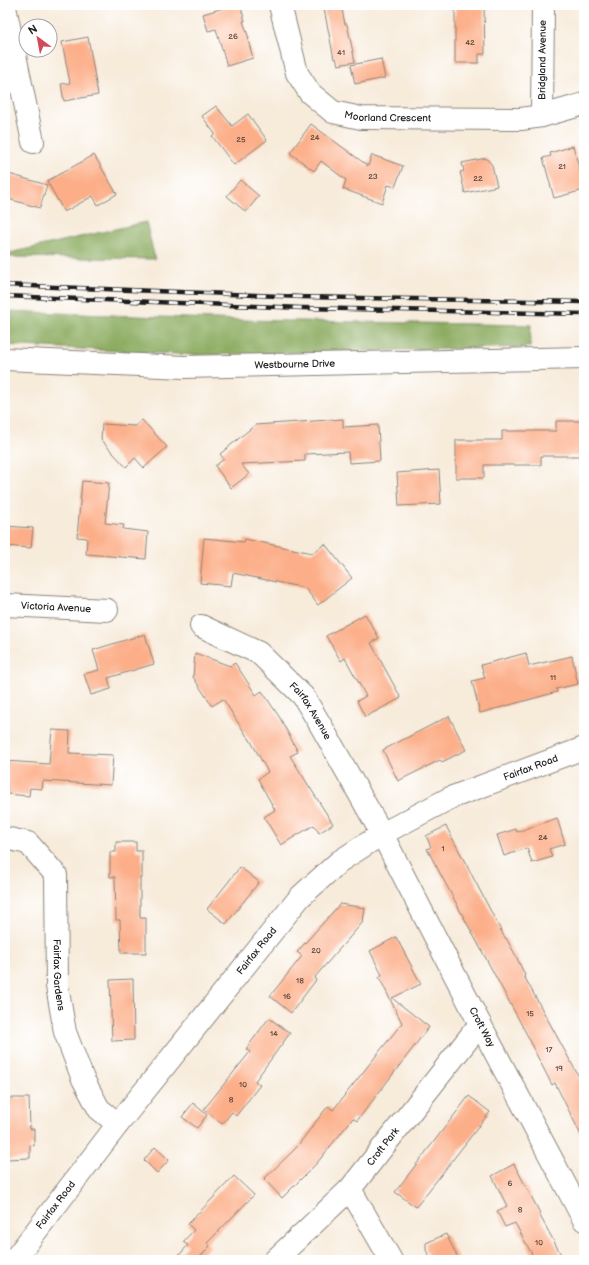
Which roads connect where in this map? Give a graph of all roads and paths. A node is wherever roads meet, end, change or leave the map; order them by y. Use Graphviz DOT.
graph roads {
  1 [pos="280,5"];
  2 [pos="543,5"];
  3 [pos="5,7"];
  4 [pos="584,104"];
  5 [pos="542,116"];
  6 [pos="33,142"];
  7 [pos="584,358"];
  8 [pos="5,359"];
  9 [pos="5,605"];
  10 [pos="107,610"];
  11 [pos="201,626"];
  12 [pos="584,748"];
  13 [pos="382,834"];
  14 [pos="5,838"];
  15 [pos="480,1024"];
  16 [pos="118,1124"];
  17 [pos="350,1190"];
  18 [pos="584,1220"];
  19 [pos="14,1260"];
  20 [pos="275,1260"];
  21 [pos="391,1260"];
  1 -- 5 [label="street, Moorland Crescent"];
  2 -- 5 [label="street, Bridgland Avenue"];
  3 -- 6 [label="street"];
  4 -- 5 [label="street, Moorland Crescent"];
  7 -- 8 [label="street, Westbourne Drive"];
  9 -- 10 [label="street, Victoria Avenue"];
  11 -- 13 [label="street, Fairfax Avenue"];
  12 -- 13 [label="street, Fairfax Road"];
  13 -- 15 [label="street, Croft Way"];
  13 -- 16 [label="street, Fairfax Road"];
  14 -- 16 [label="street, Fairfax Gardens"];
  15 -- 17 [label="street, Croft Park"];
  15 -- 18 [label="street, Croft Way"];
  16 -- 19 [label="street, Fairfax Road"];
  17 -- 20 [label="street, Croft Park"];
  17 -- 21 [label="street"];
}
